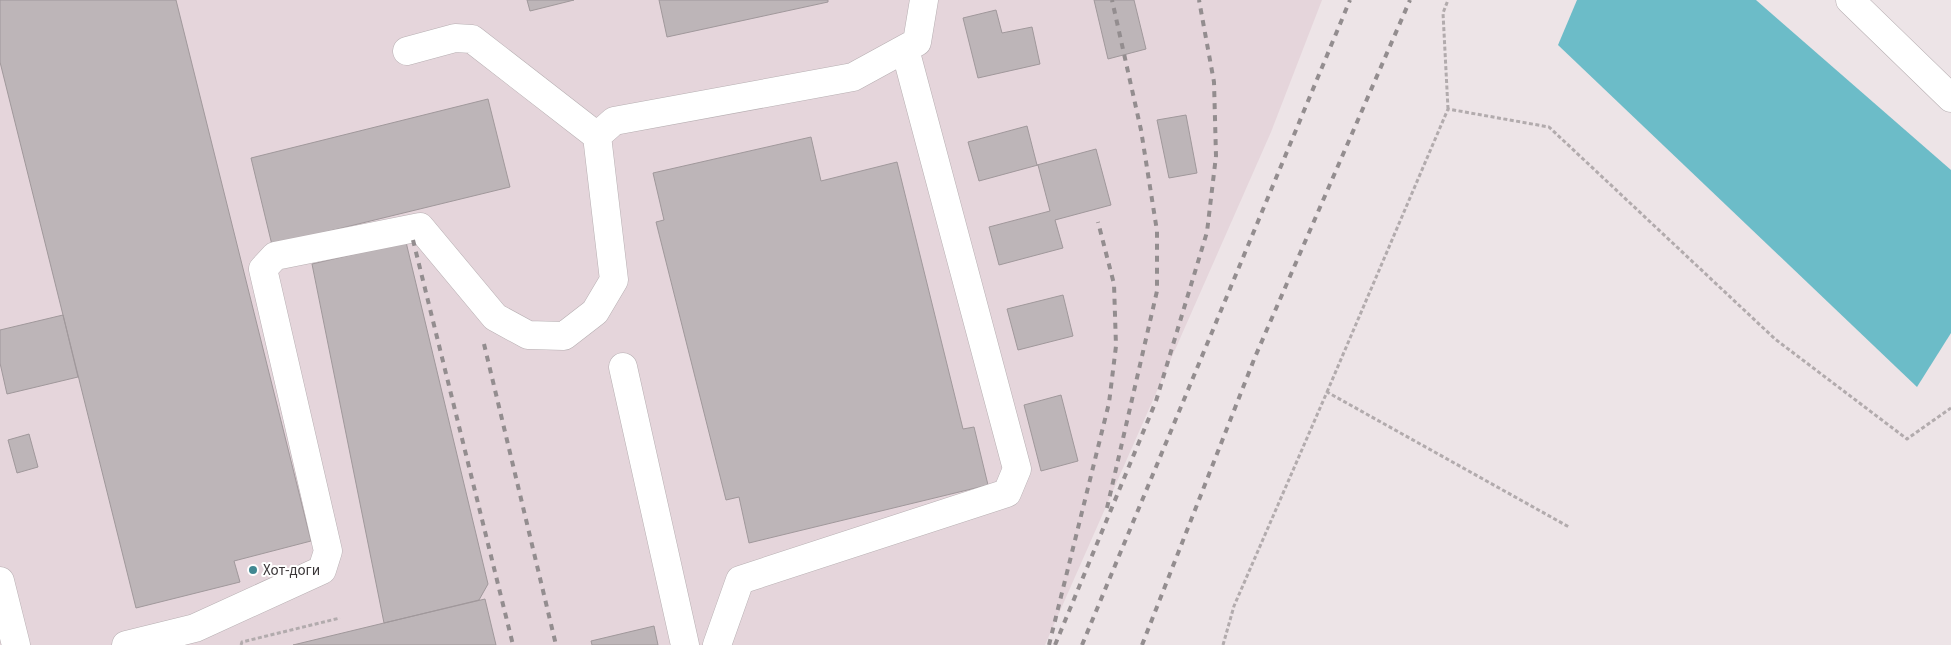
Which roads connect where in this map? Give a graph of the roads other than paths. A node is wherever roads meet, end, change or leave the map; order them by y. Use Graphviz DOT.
graph roads {
  1 [pos="924,0"];
  2 [pos="1850,0"];
  3 [pos="905,49"];
  4 [pos="407,50"];
  5 [pos="1951,98"];
  6 [pos="597,136"];
  7 [pos="623,368"];
  8 [pos="0,581"];
  9 [pos="197,637"];
  10 [pos="16,645"];
  11 [pos="126,645"];
  12 [pos="685,645"];
  13 [pos="717,645"];
  1 -- 3 [label="street"];
  2 -- 5 [label="street"];
  3 -- 6 [label="street"];
  3 -- 13 [label="street"];
  4 -- 6 [label="street"];
  6 -- 9 [label="street"];
  7 -- 12 [label="street"];
  8 -- 10 [label="street"];
  9 -- 11 [label="street"];
}
